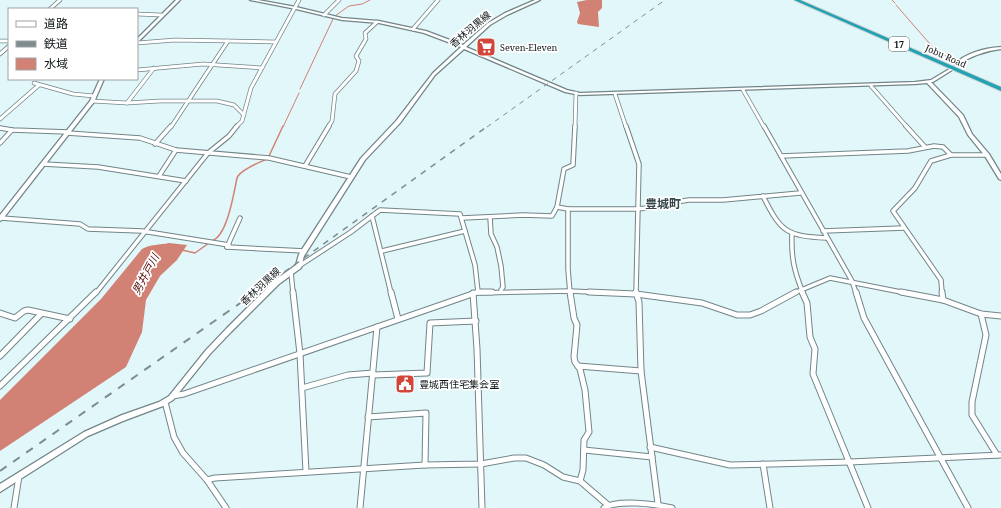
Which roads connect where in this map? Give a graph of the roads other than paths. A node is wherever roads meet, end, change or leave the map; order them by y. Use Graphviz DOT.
graph roads {
  1 [pos="60,0"];
  2 [pos="178,0"];
  3 [pos="252,0"];
  4 [pos="299,0"];
  5 [pos="339,0"];
  6 [pos="438,0"];
  7 [pos="538,0"];
  8 [pos="796,0"];
  9 [pos="802,0"];
  10 [pos="51,8"];
  11 [pos="296,8"];
  12 [pos="138,14"];
  13 [pos="161,15"];
  14 [pos="324,15"];
  15 [pos="377,22"];
  16 [pos="413,30"];
  17 [pos="138,41"];
  18 [pos="228,41"];
  19 [pos="138,42"];
  20 [pos="276,42"];
  21 [pos="8,47"];
  22 [pos="464,47"];
  23 [pos="1001,48"];
  24 [pos="0,54"];
  25 [pos="956,64"];
  26 [pos="213,65"];
  27 [pos="154,68"];
  28 [pos="262,68"];
  29 [pos="951,69"];
  30 [pos="138,70"];
  31 [pos="102,80"];
  32 [pos="928,82"];
  33 [pos="34,83"];
  34 [pos="39,85"];
  35 [pos="871,86"];
  36 [pos="1001,86"];
  37 [pos="1001,89"];
  38 [pos="743,90"];
  39 [pos="576,93"];
  40 [pos="615,94"];
  41 [pos="93,99"];
  42 [pos="188,101"];
  43 [pos="127,104"];
  44 [pos="244,115"];
  45 [pos="0,120"];
  46 [pos="0,128"];
  47 [pos="12,130"];
  48 [pos="68,132"];
  49 [pos="0,143"];
  50 [pos="156,144"];
  51 [pos="925,147"];
  52 [pos="176,150"];
  53 [pos="208,153"];
  54 [pos="951,155"];
  55 [pos="987,155"];
  56 [pos="781,156"];
  57 [pos="43,164"];
  58 [pos="305,166"];
  59 [pos="159,176"];
  60 [pos="352,177"];
  61 [pos="1001,178"];
  62 [pos="186,181"];
  63 [pos="800,193"];
  64 [pos="763,196"];
  65 [pos="556,207"];
  66 [pos="568,209"];
  67 [pos="637,209"];
  68 [pos="372,216"];
  69 [pos="1,217"];
  70 [pos="490,217"];
  71 [pos="240,218"];
  72 [pos="462,218"];
  73 [pos="904,228"];
  74 [pos="465,231"];
  75 [pos="823,231"];
  76 [pos="145,232"];
  77 [pos="792,234"];
  78 [pos="827,238"];
  79 [pos="229,245"];
  80 [pos="305,251"];
  81 [pos="382,251"];
  82 [pos="300,266"];
  83 [pos="291,272"];
  84 [pos="852,281"];
  85 [pos="501,290"];
  86 [pos="801,290"];
  87 [pos="570,291"];
  88 [pos="475,292"];
  89 [pos="636,294"];
  90 [pos="943,300"];
  91 [pos="0,312"];
  92 [pos="41,314"];
  93 [pos="982,314"];
  94 [pos="1001,316"];
  95 [pos="70,319"];
  96 [pos="398,319"];
  97 [pos="476,321"];
  98 [pos="377,327"];
  99 [pos="2,350"];
  100 [pos="300,354"];
  101 [pos="0,356"];
  102 [pos="578,366"];
  103 [pos="641,371"];
  104 [pos="373,374"];
  105 [pos="0,386"];
  106 [pos="302,388"];
  107 [pos="173,396"];
  108 [pos="165,402"];
  109 [pos="368,417"];
  110 [pos="650,447"];
  111 [pos="584,450"];
  112 [pos="999,455"];
  113 [pos="652,457"];
  114 [pos="942,458"];
  115 [pos="850,462"];
  116 [pos="481,464"];
  117 [pos="763,464"];
  118 [pos="425,465"];
  119 [pos="363,470"];
  120 [pos="306,472"];
  121 [pos="19,476"];
  122 [pos="207,480"];
  123 [pos="580,481"];
  124 [pos="0,488"];
  125 [pos="658,504"];
  126 [pos="620,506"];
  127 [pos="606,507"];
  128 [pos="14,508"];
  129 [pos="226,508"];
  130 [pos="360,508"];
  131 [pos="482,508"];
  132 [pos="672,508"];
  133 [pos="770,508"];
  134 [pos="868,508"];
  135 [pos="968,508"];
  1 -- 10 [label="street"];
  2 -- 13 [label="street"];
  3 -- 11 [label="street"];
  4 -- 11 [label="street"];
  5 -- 14 [label="street"];
  6 -- 16 [label="street"];
  7 -- 22 [label="street, 香林羽黒線"];
  8 -- 37 [label="highway, Jobu Road / 17"];
  9 -- 36 [label="highway, Jobu Road / 17"];
  11 -- 14 [label="street"];
  11 -- 20 [label="street"];
  12 -- 13 [label="street"];
  13 -- 17 [label="street"];
  14 -- 15 [label="street"];
  15 -- 16 [label="street"];
  15 -- 58 [label="street"];
  16 -- 22 [label="street"];
  18 -- 19 [label="street"];
  18 -- 20 [label="street"];
  18 -- 26 [label="street"];
  20 -- 28 [label="street"];
  21 -- 24 [label="street"];
  22 -- 39 [label="street"];
  22 -- 60 [label="street, 香林羽黒線"];
  23 -- 25 [label="street"];
  26 -- 27 [label="street"];
  26 -- 28 [label="street"];
  26 -- 42 [label="street"];
  27 -- 30 [label="street"];
  27 -- 43 [label="street"];
  28 -- 44 [label="street"];
  29 -- 32 [label="street"];
  31 -- 41 [label="street"];
  32 -- 35 [label="street"];
  32 -- 55 [label="street"];
  33 -- 34 [label="street"];
  34 -- 41 [label="street"];
  34 -- 45 [label="street"];
  35 -- 38 [label="street"];
  35 -- 51 [label="street"];
  38 -- 40 [label="street"];
  38 -- 56 [label="street"];
  39 -- 40 [label="street"];
  39 -- 65 [label="street"];
  40 -- 67 [label="street"];
  41 -- 43 [label="street"];
  41 -- 48 [label="street"];
  42 -- 43 [label="street"];
  42 -- 44 [label="street"];
  42 -- 50 [label="street"];
  44 -- 53 [label="street"];
  46 -- 47 [label="street"];
  47 -- 48 [label="street"];
  47 -- 49 [label="street"];
  48 -- 50 [label="street"];
  48 -- 57 [label="street"];
  50 -- 52 [label="street"];
  51 -- 54 [label="street"];
  51 -- 56 [label="street"];
  52 -- 53 [label="street"];
  52 -- 59 [label="street"];
  53 -- 58 [label="street"];
  53 -- 62 [label="street"];
  54 -- 55 [label="street"];
  54 -- 73 [label="street"];
  55 -- 61 [label="street"];
  56 -- 63 [label="street"];
  57 -- 59 [label="street"];
  57 -- 69 [label="street"];
  58 -- 60 [label="street"];
  59 -- 62 [label="street"];
  60 -- 80 [label="street, 香林羽黒線"];
  62 -- 76 [label="street"];
  63 -- 64 [label="street"];
  63 -- 75 [label="street"];
  64 -- 67 [label="street"];
  64 -- 77 [label="street"];
  65 -- 66 [label="street"];
  65 -- 70 [label="street"];
  66 -- 67 [label="street"];
  66 -- 87 [label="street"];
  67 -- 89 [label="street"];
  68 -- 72 [label="street"];
  68 -- 81 [label="street"];
  68 -- 82 [label="street"];
  69 -- 76 [label="street"];
  70 -- 72 [label="street"];
  70 -- 85 [label="street"];
  71 -- 79 [label="street"];
  72 -- 74 [label="street"];
  73 -- 75 [label="street"];
  73 -- 90 [label="street"];
  74 -- 81 [label="street"];
  74 -- 88 [label="street"];
  75 -- 78 [label="street"];
  76 -- 79 [label="street"];
  76 -- 95 [label="street"];
  77 -- 78 [label="street"];
  77 -- 86 [label="street"];
  78 -- 84 [label="street"];
  79 -- 80 [label="street"];
  80 -- 82 [label="street, 香林羽黒線"];
  81 -- 96 [label="street"];
  82 -- 83 [label="street, 香林羽黒線"];
  83 -- 100 [label="street"];
  83 -- 107 [label="street, 香林羽黒線"];
  84 -- 86 [label="street"];
  84 -- 90 [label="street"];
  84 -- 114 [label="street"];
  85 -- 87 [label="street"];
  85 -- 88 [label="street"];
  86 -- 89 [label="street"];
  86 -- 115 [label="street"];
  87 -- 89 [label="street"];
  87 -- 102 [label="street"];
  88 -- 96 [label="street"];
  88 -- 97 [label="street"];
  89 -- 103 [label="street"];
  90 -- 93 [label="street"];
  91 -- 92 [label="street"];
  92 -- 95 [label="street"];
  92 -- 99 [label="street"];
  93 -- 94 [label="street"];
  93 -- 112 [label="street"];
  95 -- 105 [label="street"];
  96 -- 98 [label="street"];
  97 -- 104 [label="street"];
  97 -- 116 [label="street"];
  98 -- 100 [label="street"];
  98 -- 104 [label="street"];
  99 -- 101 [label="street"];
  100 -- 106 [label="street"];
  100 -- 107 [label="street"];
  102 -- 103 [label="street"];
  102 -- 111 [label="street"];
  103 -- 110 [label="street"];
  104 -- 106 [label="street"];
  104 -- 109 [label="street"];
  106 -- 120 [label="street"];
  107 -- 108 [label="street, 香林羽黒線"];
  108 -- 121 [label="street, 香林羽黒線"];
  108 -- 122 [label="street"];
  109 -- 118 [label="street"];
  109 -- 119 [label="street"];
  110 -- 113 [label="street"];
  110 -- 117 [label="street"];
  111 -- 113 [label="street"];
  111 -- 123 [label="street"];
  112 -- 114 [label="street"];
  113 -- 125 [label="street"];
  114 -- 115 [label="street"];
  114 -- 135 [label="street"];
  115 -- 117 [label="street"];
  115 -- 134 [label="street"];
  116 -- 118 [label="street"];
  116 -- 123 [label="street"];
  116 -- 131 [label="street"];
  117 -- 133 [label="street"];
  118 -- 119 [label="street"];
  119 -- 120 [label="street"];
  119 -- 130 [label="street"];
  120 -- 122 [label="street"];
  121 -- 124 [label="street, 香林羽黒線"];
  121 -- 128 [label="street"];
  122 -- 129 [label="street"];
  123 -- 127 [label="street"];
  125 -- 126 [label="street"];
  125 -- 132 [label="street"];
  126 -- 127 [label="street"];
}
